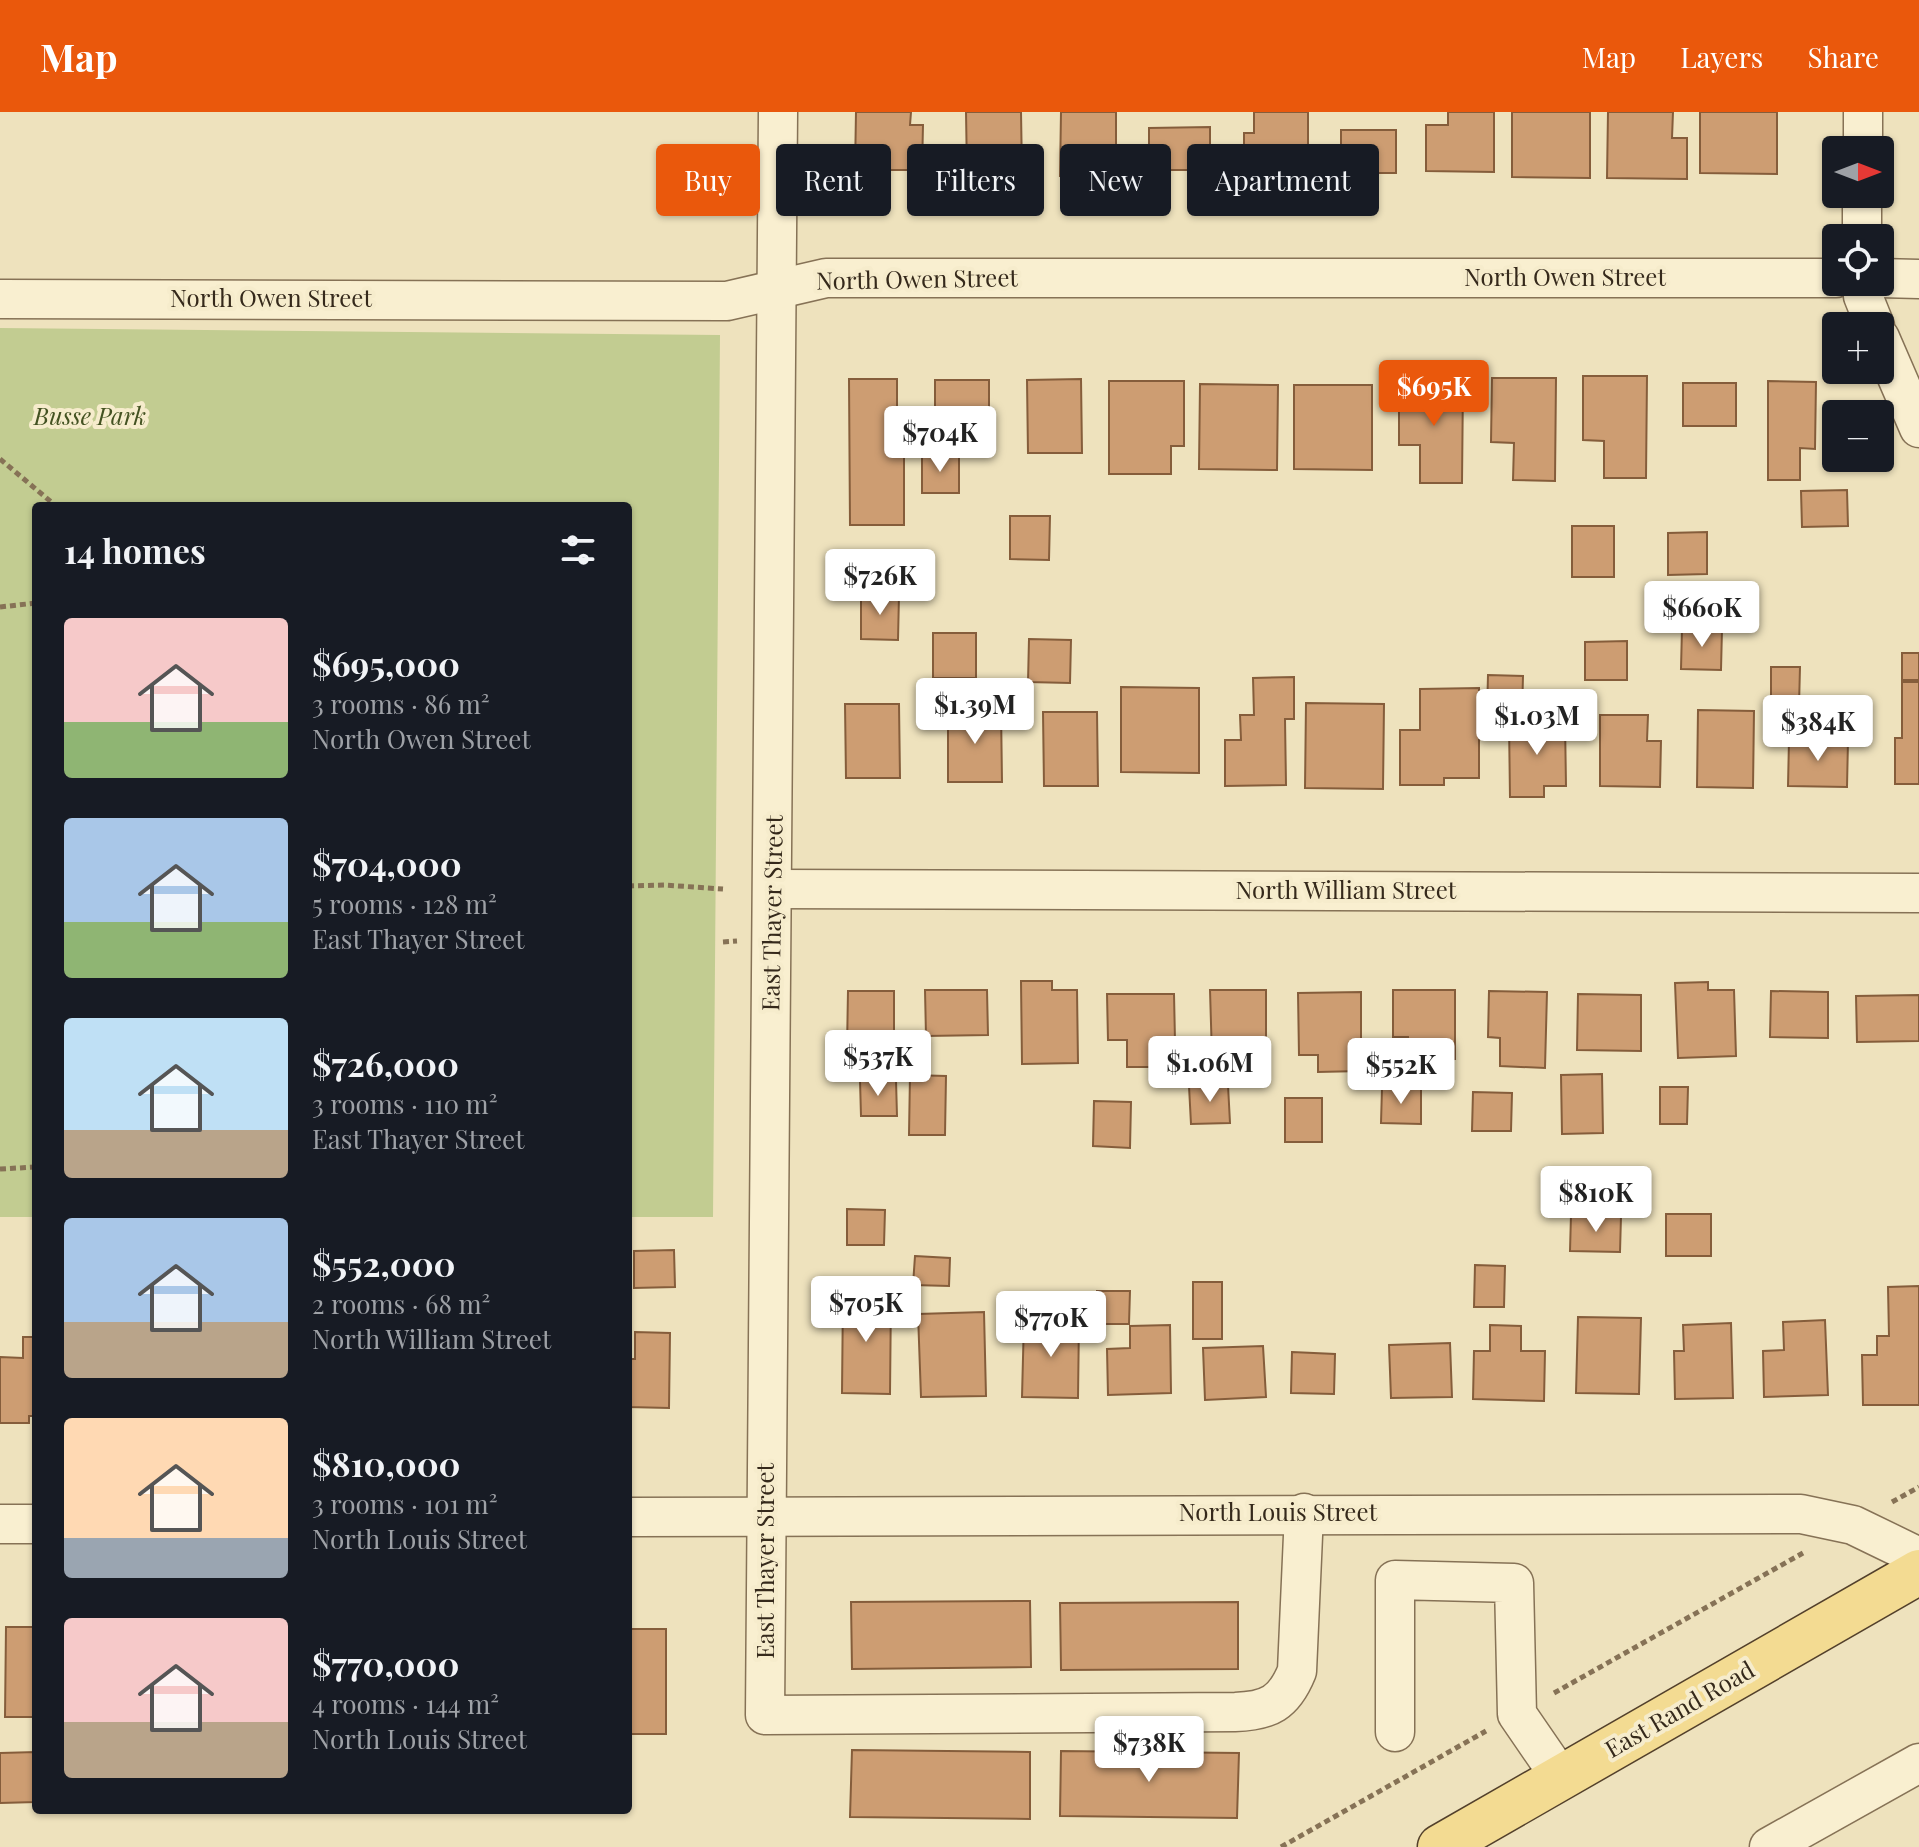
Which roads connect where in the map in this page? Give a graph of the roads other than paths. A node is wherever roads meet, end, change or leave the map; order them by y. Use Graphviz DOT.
graph roads {
  1 [pos="778,112"];
  2 [pos="1863,112"];
  3 [pos="1863,136"];
  4 [pos="1822,278"];
  5 [pos="1894,278"];
  6 [pos="1919,279"];
  7 [pos="777,287"];
  8 [pos="0,299"];
  9 [pos="1894,370"];
  10 [pos="1919,428"];
  11 [pos="774,889"];
  12 [pos="1919,893"];
  13 [pos="1304,1513"];
  14 [pos="767,1515"];
  15 [pos="632,1517"];
  16 [pos="0,1524"];
  17 [pos="32,1524"];
  18 [pos="1919,1557"];
  19 [pos="1919,1572"];
  20 [pos="1395,1732"];
  21 [pos="1919,1763"];
  22 [pos="1561,1778"];
  23 [pos="1488,1836"];
  24 [pos="1440,1847"];
  25 [pos="1769,1847"];
  1 -- 7 [label="street, East Thayer Street"];
  2 -- 3 [label="street"];
  4 -- 7 [label="street, North Owen Street"];
  5 -- 6 [label="street"];
  7 -- 8 [label="street, North Owen Street"];
  7 -- 11 [label="street, East Thayer Street"];
  9 -- 10 [label="street"];
  11 -- 12 [label="street, North William Street"];
  11 -- 14 [label="street, East Thayer Street"];
  13 -- 14 [label="street, North Louis Street"];
  13 -- 14 [label="street, East Thayer Street"];
  13 -- 18 [label="street, North Louis Street"];
  14 -- 15 [label="street, North Louis Street"];
  16 -- 17 [label="street"];
  19 -- 22 [label="main road, East Rand Road"];
  20 -- 22 [label="street"];
  21 -- 25 [label="street"];
  22 -- 23 [label="main road, East Rand Road"];
  23 -- 24 [label="main road, East Rand Road"];
}
